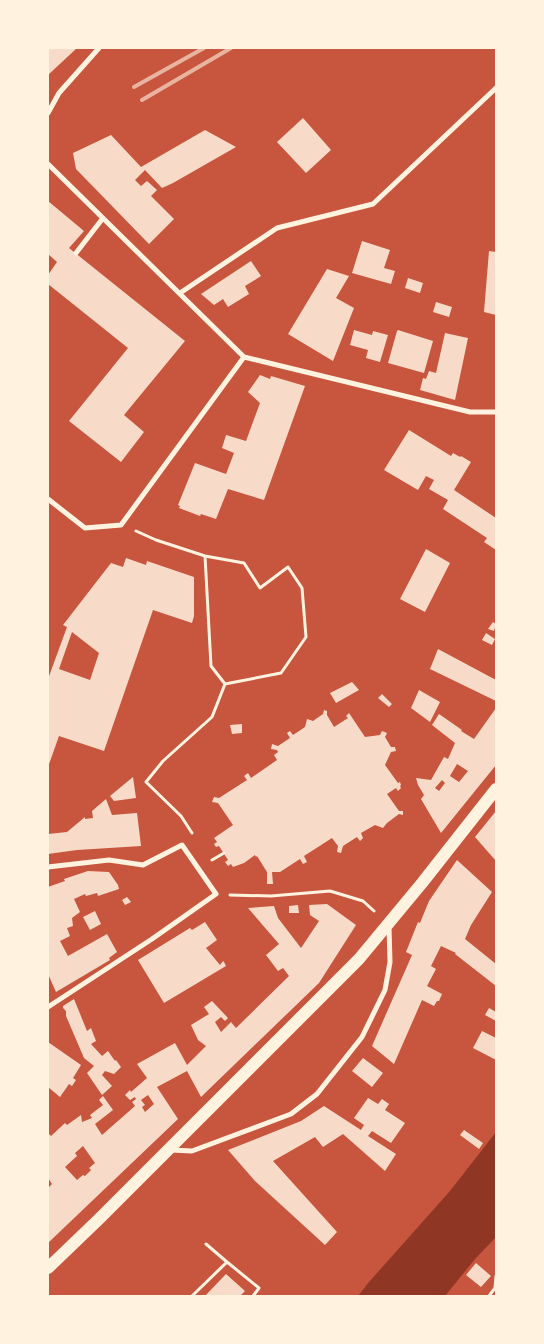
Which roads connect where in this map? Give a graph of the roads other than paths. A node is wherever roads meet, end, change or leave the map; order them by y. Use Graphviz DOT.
graph roads {
  1 [pos="99,48"];
  2 [pos="496,88"];
  3 [pos="48,113"];
  4 [pos="48,164"];
  5 [pos="103,218"];
  6 [pos="76,253"];
  7 [pos="180,293"];
  8 [pos="244,357"];
  9 [pos="496,412"];
  10 [pos="48,499"];
  11 [pos="496,789"];
  12 [pos="48,867"];
  13 [pos="389,924"];
  14 [pos="48,1008"];
  15 [pos="168,1150"];
  16 [pos="48,1268"];
  1 -- 3 [label="street"];
  2 -- 7 [label="street"];
  4 -- 5 [label="street"];
  5 -- 6 [label="street"];
  5 -- 7 [label="street"];
  7 -- 8 [label="street"];
  8 -- 9 [label="street"];
  8 -- 10 [label="street"];
  11 -- 13 [label="main road"];
  12 -- 14 [label="street"];
  13 -- 15 [label="main road"];
  13 -- 15 [label="street"];
  15 -- 16 [label="main road"];
}
